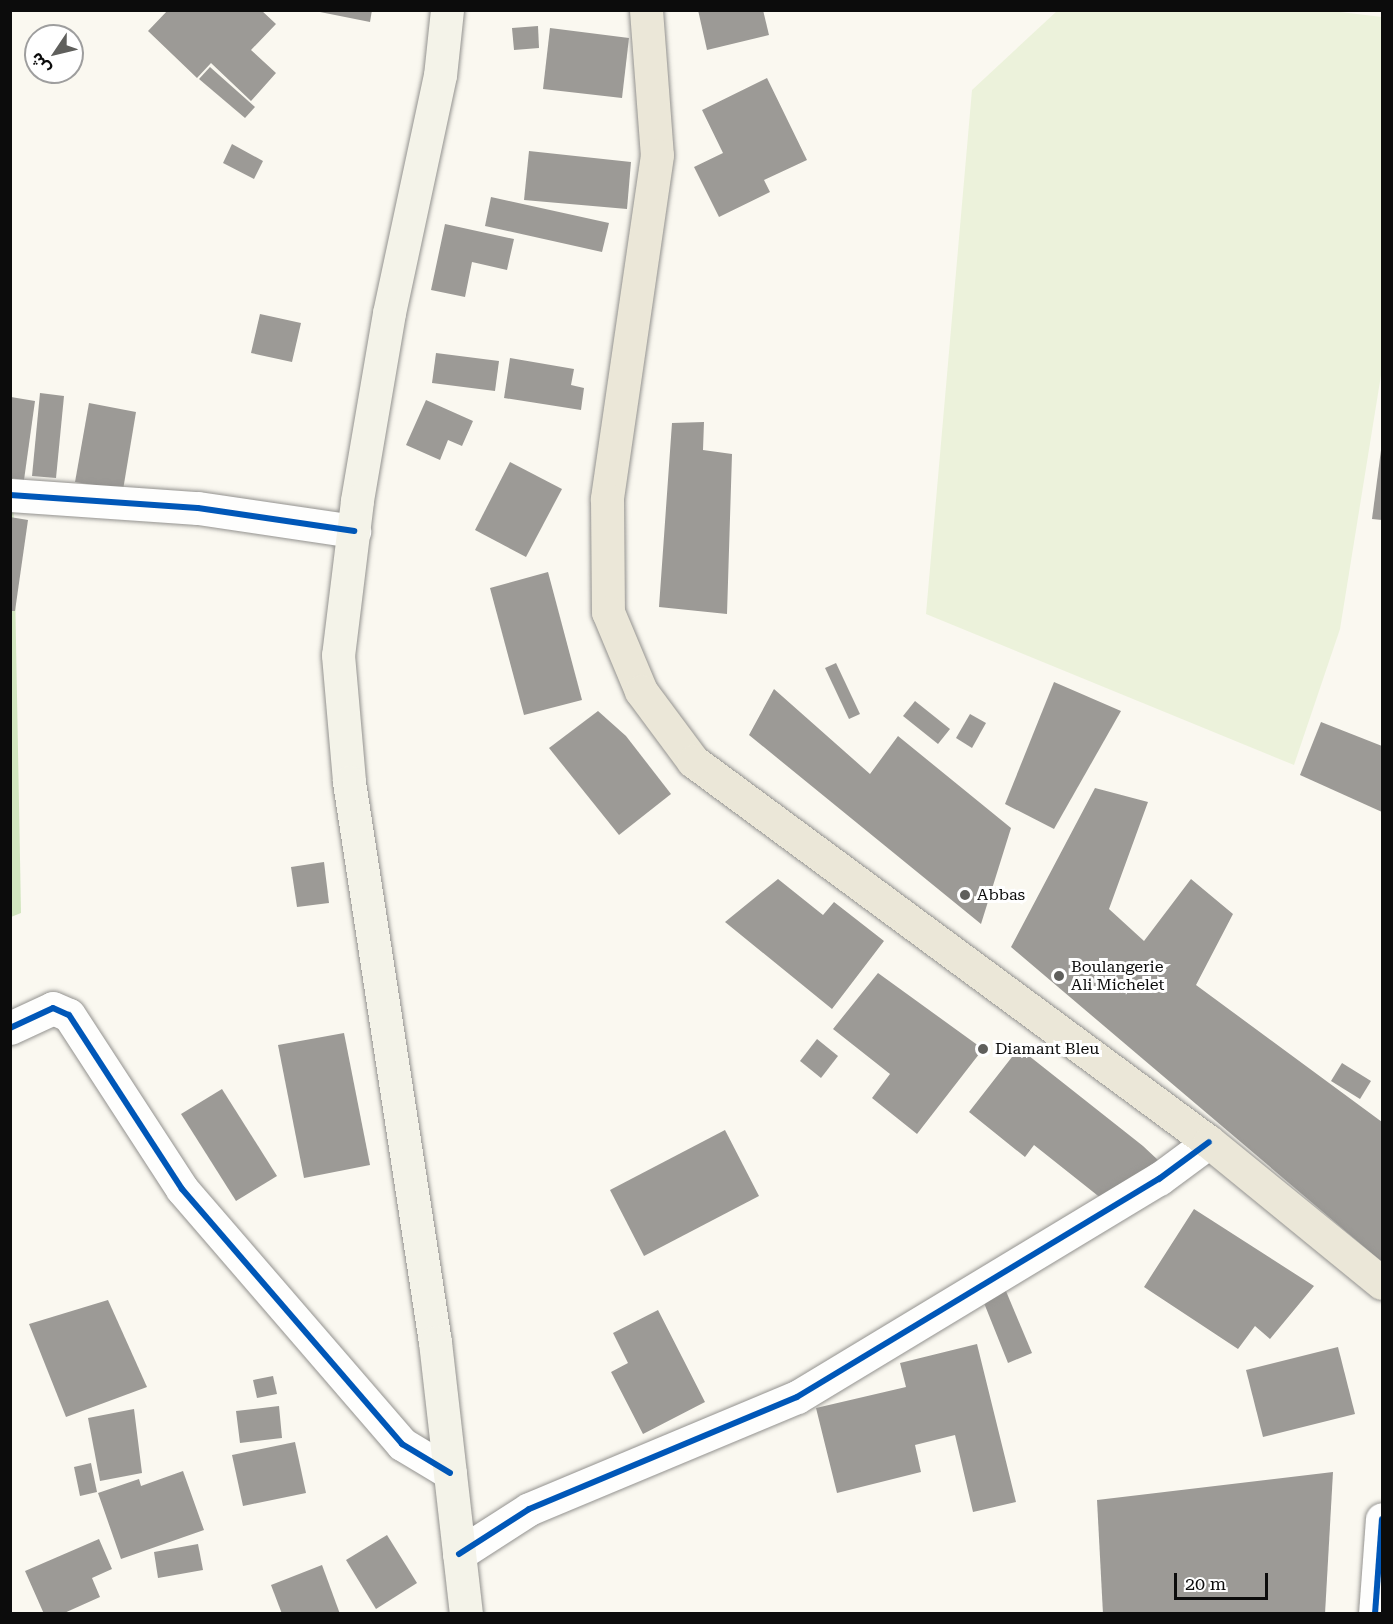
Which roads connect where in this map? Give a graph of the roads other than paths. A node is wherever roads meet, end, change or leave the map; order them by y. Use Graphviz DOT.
graph roads {
  1 [pos="447,10"];
  2 [pos="646,10"];
  3 [pos="10,495"];
  4 [pos="354,531"];
  5 [pos="10,1028"];
  6 [pos="1209,1142"];
  7 [pos="1383,1284"];
  8 [pos="450,1473"];
  9 [pos="1383,1519"];
  10 [pos="459,1554"];
  11 [pos="466,1614"];
  12 [pos="1375,1614"];
  1 -- 4 [label="main road"];
  2 -- 6 [label="main road"];
  3 -- 4 [label="street"];
  4 -- 8 [label="main road"];
  5 -- 8 [label="street"];
  6 -- 7 [label="main road"];
  6 -- 10 [label="street"];
  8 -- 10 [label="main road"];
  9 -- 12 [label="street"];
  10 -- 11 [label="main road"];
}
